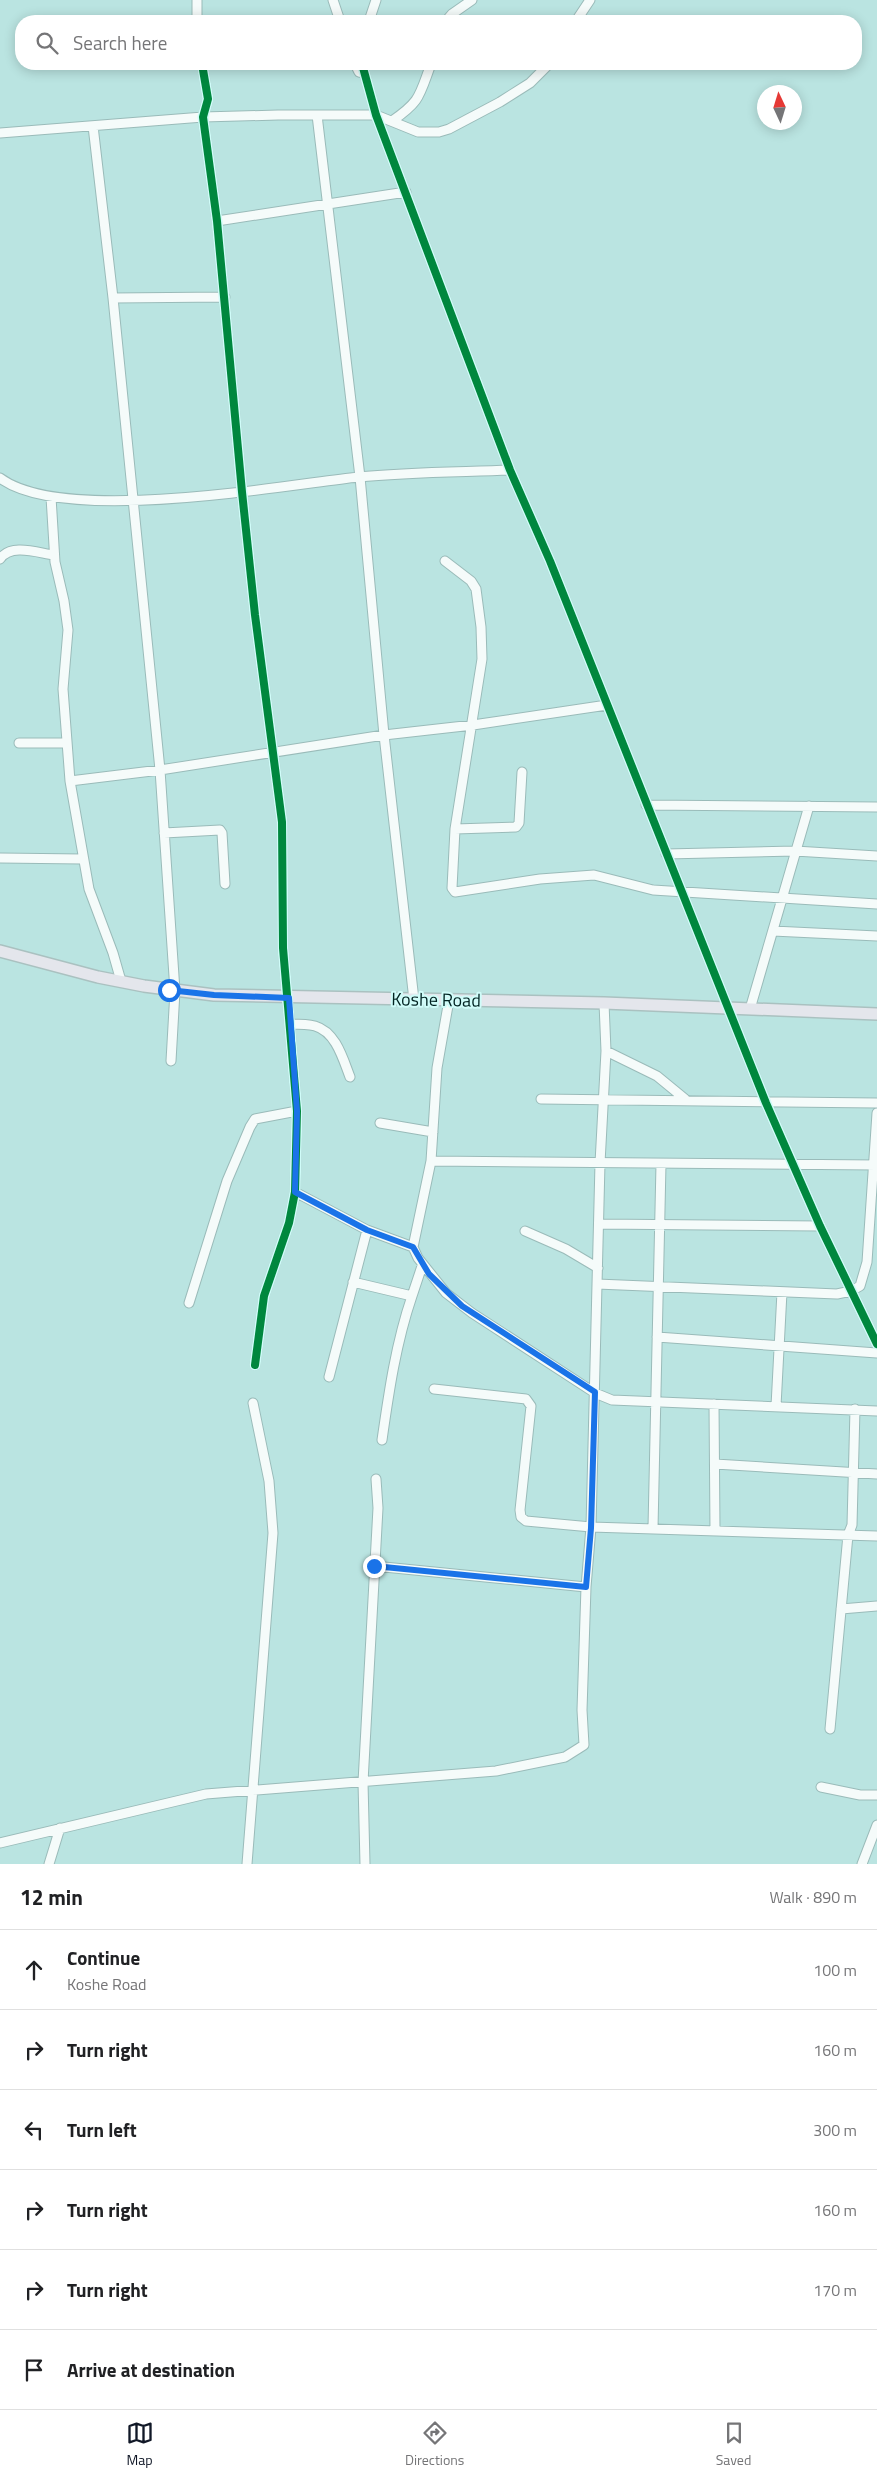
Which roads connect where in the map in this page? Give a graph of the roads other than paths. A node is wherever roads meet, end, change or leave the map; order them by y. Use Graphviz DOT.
graph roads {
  1 [pos="197,0"];
  2 [pos="333,0"];
  3 [pos="376,0"];
  4 [pos="472,0"];
  5 [pos="590,0"];
  6 [pos="197,15"];
  7 [pos="338,15"];
  8 [pos="371,15"];
  9 [pos="451,15"];
  10 [pos="580,15"];
  11 [pos="203,70"];
  12 [pos="358,70"];
  13 [pos="363,70"];
  14 [pos="429,70"];
  15 [pos="542,70"];
  16 [pos="364,73"];
  17 [pos="317,115"];
  18 [pos="376,116"];
  19 [pos="203,117"];
  20 [pos="392,121"];
  21 [pos="93,126"];
  22 [pos="0,133"];
  23 [pos="406,192"];
  24 [pos="329,203"];
  25 [pos="217,221"];
  26 [pos="225,296"];
  27 [pos="113,298"];
  28 [pos="510,470"];
  29 [pos="360,477"];
  30 [pos="0,478"];
  31 [pos="242,492"];
  32 [pos="52,497"];
  33 [pos="132,500"];
  34 [pos="54,555"];
  35 [pos="0,559"];
  36 [pos="445,562"];
  37 [pos="607,705"];
  38 [pos="473,725"];
  39 [pos="384,735"];
  40 [pos="19,743"];
  41 [pos="67,743"];
  42 [pos="273,753"];
  43 [pos="160,770"];
  44 [pos="522,772"];
  45 [pos="70,781"];
  46 [pos="646,804"];
  47 [pos="809,806"];
  48 [pos="877,807"];
  49 [pos="455,829"];
  50 [pos="164,833"];
  51 [pos="795,851"];
  52 [pos="666,854"];
  53 [pos="877,856"];
  54 [pos="0,858"];
  55 [pos="82,859"];
  56 [pos="225,884"];
  57 [pos="681,892"];
  58 [pos="784,898"];
  59 [pos="877,904"];
  60 [pos="773,931"];
  61 [pos="877,936"];
  62 [pos="0,951"];
  63 [pos="121,981"];
  64 [pos="175,991"];
  65 [pos="289,998"];
  66 [pos="414,1000"];
  67 [pos="449,1000"];
  68 [pos="604,1003"];
  69 [pos="730,1008"];
  70 [pos="750,1010"];
  71 [pos="877,1014"];
  72 [pos="291,1024"];
  73 [pos="606,1050"];
  74 [pos="170,1061"];
  75 [pos="350,1077"];
  76 [pos="540,1099"];
  77 [pos="603,1099"];
  78 [pos="685,1099"];
  79 [pos="766,1103"];
  80 [pos="877,1103"];
  81 [pos="297,1111"];
  82 [pos="877,1113"];
  83 [pos="380,1123"];
  84 [pos="432,1132"];
  85 [pos="430,1161"];
  86 [pos="600,1163"];
  87 [pos="661,1164"];
  88 [pos="793,1165"];
  89 [pos="876,1165"];
  90 [pos="295,1192"];
  91 [pos="599,1224"];
  92 [pos="661,1224"];
  93 [pos="820,1226"];
  94 [pos="367,1230"];
  95 [pos="525,1231"];
  96 [pos="413,1247"];
  97 [pos="422,1266"];
  98 [pos="598,1268"];
  99 [pos="353,1282"];
  100 [pos="597,1284"];
  101 [pos="659,1285"];
  102 [pos="851,1291"];
  103 [pos="782,1292"];
  104 [pos="412,1296"];
  105 [pos="189,1303"];
  106 [pos="657,1337"];
  107 [pos="877,1344"];
  108 [pos="780,1347"];
  109 [pos="877,1353"];
  110 [pos="255,1366"];
  111 [pos="329,1377"];
  112 [pos="434,1389"];
  113 [pos="595,1392"];
  114 [pos="655,1401"];
  115 [pos="253,1402"];
  116 [pos="714,1404"];
  117 [pos="776,1406"];
  118 [pos="855,1409"];
  119 [pos="877,1411"];
  120 [pos="382,1440"];
  121 [pos="715,1464"];
  122 [pos="853,1473"];
  123 [pos="877,1474"];
  124 [pos="376,1480"];
  125 [pos="591,1528"];
  126 [pos="653,1528"];
  127 [pos="715,1530"];
  128 [pos="848,1535"];
  129 [pos="877,1536"];
  130 [pos="374,1566"];
  131 [pos="586,1587"];
  132 [pos="877,1606"];
  133 [pos="841,1609"];
  134 [pos="830,1729"];
  135 [pos="362,1782"];
  136 [pos="821,1787"];
  137 [pos="254,1791"];
  138 [pos="877,1795"];
  139 [pos="877,1825"];
  140 [pos="60,1828"];
  141 [pos="0,1843"];
  142 [pos="49,1864"];
  143 [pos="247,1864"];
  144 [pos="365,1864"];
  145 [pos="862,1864"];
  1 -- 6 [label="street"];
  2 -- 7 [label="street"];
  3 -- 8 [label="street"];
  4 -- 9 [label="street"];
  5 -- 10 [label="street"];
  11 -- 19 [label="street"];
  12 -- 16 [label="street"];
  13 -- 16 [label="street"];
  14 -- 20 [label="street"];
  15 -- 20 [label="street"];
  16 -- 18 [label="street"];
  17 -- 18 [label="street"];
  17 -- 19 [label="street"];
  17 -- 24 [label="street"];
  18 -- 20 [label="street"];
  18 -- 23 [label="street"];
  19 -- 21 [label="street"];
  19 -- 25 [label="street"];
  21 -- 22 [label="street"];
  21 -- 27 [label="street"];
  23 -- 24 [label="street"];
  23 -- 28 [label="street"];
  24 -- 25 [label="street"];
  24 -- 29 [label="street"];
  25 -- 26 [label="street"];
  26 -- 27 [label="street"];
  26 -- 31 [label="street"];
  27 -- 33 [label="street"];
  28 -- 29 [label="street"];
  28 -- 37 [label="street"];
  29 -- 31 [label="street"];
  29 -- 39 [label="street"];
  30 -- 32 [label="street"];
  31 -- 33 [label="street"];
  31 -- 42 [label="street"];
  32 -- 33 [label="street"];
  32 -- 34 [label="street"];
  33 -- 43 [label="street"];
  34 -- 35 [label="street"];
  34 -- 41 [label="street"];
  36 -- 38 [label="street"];
  37 -- 38 [label="street"];
  37 -- 46 [label="street"];
  38 -- 39 [label="street"];
  38 -- 49 [label="street"];
  39 -- 42 [label="street"];
  39 -- 66 [label="street"];
  40 -- 41 [label="street"];
  41 -- 45 [label="street"];
  42 -- 43 [label="street"];
  42 -- 65 [label="street"];
  43 -- 45 [label="street"];
  43 -- 50 [label="street"];
  44 -- 49 [label="street"];
  45 -- 55 [label="street"];
  46 -- 47 [label="street"];
  46 -- 52 [label="street"];
  47 -- 48 [label="street"];
  47 -- 51 [label="street"];
  49 -- 57 [label="street"];
  50 -- 56 [label="street"];
  50 -- 64 [label="street"];
  51 -- 52 [label="street"];
  51 -- 53 [label="street"];
  51 -- 58 [label="street"];
  52 -- 57 [label="street"];
  54 -- 55 [label="street"];
  55 -- 63 [label="street"];
  57 -- 58 [label="street"];
  57 -- 69 [label="street"];
  58 -- 59 [label="street"];
  58 -- 60 [label="street"];
  60 -- 61 [label="street"];
  60 -- 70 [label="street"];
  62 -- 63 [label="main road, Koshe Road"];
  63 -- 64 [label="main road, Koshe Road"];
  64 -- 65 [label="main road, Koshe Road"];
  64 -- 74 [label="street"];
  65 -- 66 [label="main road, Koshe Road"];
  65 -- 72 [label="street"];
  66 -- 67 [label="main road, Koshe Road"];
  67 -- 68 [label="main road, Koshe Road"];
  67 -- 84 [label="street"];
  68 -- 69 [label="main road, Koshe Road"];
  68 -- 73 [label="street"];
  69 -- 70 [label="main road, Koshe Road"];
  69 -- 79 [label="street"];
  70 -- 71 [label="main road, Koshe Road"];
  72 -- 75 [label="street"];
  72 -- 81 [label="street"];
  73 -- 77 [label="street"];
  73 -- 78 [label="street"];
  76 -- 77 [label="street"];
  77 -- 78 [label="street"];
  77 -- 86 [label="street"];
  78 -- 79 [label="street"];
  79 -- 80 [label="street"];
  79 -- 88 [label="street"];
  81 -- 90 [label="street"];
  81 -- 105 [label="street"];
  82 -- 89 [label="street"];
  83 -- 84 [label="street"];
  84 -- 85 [label="street"];
  85 -- 86 [label="street"];
  85 -- 96 [label="street"];
  86 -- 87 [label="street"];
  86 -- 91 [label="street"];
  87 -- 88 [label="street"];
  87 -- 92 [label="street"];
  88 -- 89 [label="street"];
  88 -- 93 [label="street"];
  89 -- 102 [label="street"];
  90 -- 94 [label="street"];
  90 -- 110 [label="street"];
  91 -- 92 [label="street"];
  91 -- 98 [label="street"];
  92 -- 93 [label="street"];
  92 -- 101 [label="street"];
  93 -- 102 [label="street"];
  94 -- 96 [label="street"];
  94 -- 99 [label="street"];
  95 -- 98 [label="street"];
  96 -- 97 [label="street"];
  97 -- 104 [label="street"];
  97 -- 113 [label="street"];
  98 -- 100 [label="street"];
  99 -- 104 [label="street"];
  99 -- 111 [label="street"];
  100 -- 101 [label="street"];
  100 -- 113 [label="street"];
  101 -- 103 [label="street"];
  101 -- 106 [label="street"];
  102 -- 103 [label="street"];
  102 -- 107 [label="street"];
  103 -- 108 [label="street"];
  104 -- 120 [label="street"];
  106 -- 108 [label="street"];
  106 -- 114 [label="street"];
  108 -- 109 [label="street"];
  108 -- 117 [label="street"];
  112 -- 125 [label="street"];
  113 -- 114 [label="street"];
  113 -- 125 [label="street"];
  114 -- 116 [label="street"];
  114 -- 126 [label="street"];
  115 -- 137 [label="street"];
  116 -- 117 [label="street"];
  116 -- 121 [label="street"];
  117 -- 118 [label="street"];
  118 -- 119 [label="street"];
  118 -- 122 [label="street"];
  121 -- 122 [label="street"];
  121 -- 127 [label="street"];
  122 -- 123 [label="street"];
  122 -- 128 [label="street"];
  124 -- 130 [label="street"];
  125 -- 126 [label="street"];
  125 -- 131 [label="street"];
  126 -- 127 [label="street"];
  127 -- 128 [label="street"];
  128 -- 129 [label="street"];
  128 -- 133 [label="street"];
  130 -- 131 [label="street"];
  130 -- 135 [label="street"];
  131 -- 135 [label="street"];
  132 -- 133 [label="street"];
  133 -- 134 [label="street"];
  135 -- 137 [label="street"];
  135 -- 144 [label="street"];
  136 -- 138 [label="street"];
  137 -- 140 [label="street"];
  137 -- 143 [label="street"];
  139 -- 145 [label="street"];
  140 -- 141 [label="street"];
  140 -- 142 [label="street"];
}
